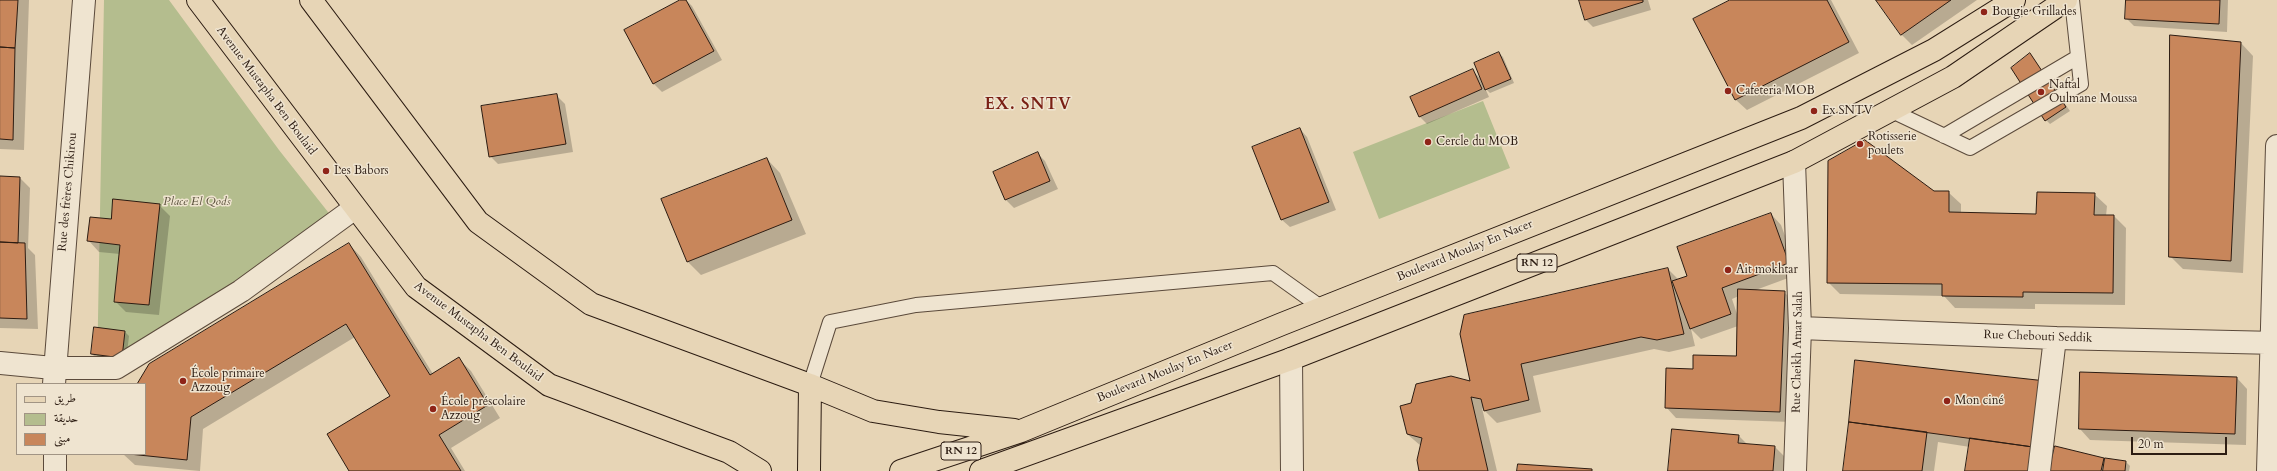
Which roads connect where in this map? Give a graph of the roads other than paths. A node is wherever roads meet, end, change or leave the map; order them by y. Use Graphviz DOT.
graph roads {
  1 [pos="84,0"];
  2 [pos="198,0"];
  3 [pos="311,0"];
  4 [pos="2014,0"];
  5 [pos="2066,0"];
  6 [pos="2072,0"];
  7 [pos="2078,57"];
  8 [pos="1892,110"];
  9 [pos="1944,136"];
  10 [pos="2277,146"];
  11 [pos="1794,162"];
  12 [pos="355,208"];
  13 [pos="1322,308"];
  14 [pos="1800,328"];
  15 [pos="2055,338"];
  16 [pos="2275,343"];
  17 [pos="1291,359"];
  18 [pos="0,363"];
  19 [pos="54,376"];
  20 [pos="810,385"];
  21 [pos="1021,431"];
  22 [pos="55,455"];
  23 [pos="55,471"];
  24 [pos="760,471"];
  25 [pos="810,471"];
  26 [pos="902,471"];
  27 [pos="981,471"];
  28 [pos="1292,471"];
  29 [pos="1795,471"];
  30 [pos="2039,471"];
  31 [pos="2268,471"];
  1 -- 19 [label="street, Rue des frères Chikirou"];
  2 -- 12 [label="main road, Avenue Mustapha Ben Boulaid"];
  3 -- 20 [label="main road"];
  4 -- 13 [label="main road, Boulevard Moulay En Nacer / RN 12"];
  5 -- 8 [label="main road, RN 12"];
  6 -- 7 [label="lane"];
  7 -- 9 [label="lane"];
  7 -- 9 [label="lane"];
  8 -- 9 [label="lane"];
  8 -- 11 [label="main road, RN 12"];
  10 -- 16 [label="street"];
  11 -- 14 [label="street, Rue Cheikh Amar Salah"];
  11 -- 17 [label="main road, RN 12"];
  12 -- 19 [label="street"];
  12 -- 24 [label="main road, Avenue Mustapha Ben Boulaid"];
  13 -- 20 [label="lane"];
  13 -- 21 [label="main road, Boulevard Moulay En Nacer / RN 12"];
  14 -- 15 [label="street, Rue Chebouti Seddik"];
  14 -- 29 [label="street, Rue Cheikh Amar Salah"];
  15 -- 16 [label="street, Rue Chebouti Seddik"];
  15 -- 30 [label="street"];
  16 -- 31 [label="street"];
  17 -- 27 [label="main road, RN 12"];
  17 -- 28 [label="street"];
  18 -- 19 [label="street"];
  20 -- 21 [label="main road"];
  20 -- 25 [label="main road"];
  21 -- 26 [label="main road, Boulevard Moulay En Nacer / RN 12"];
  22 -- 23 [label="street"];
}
